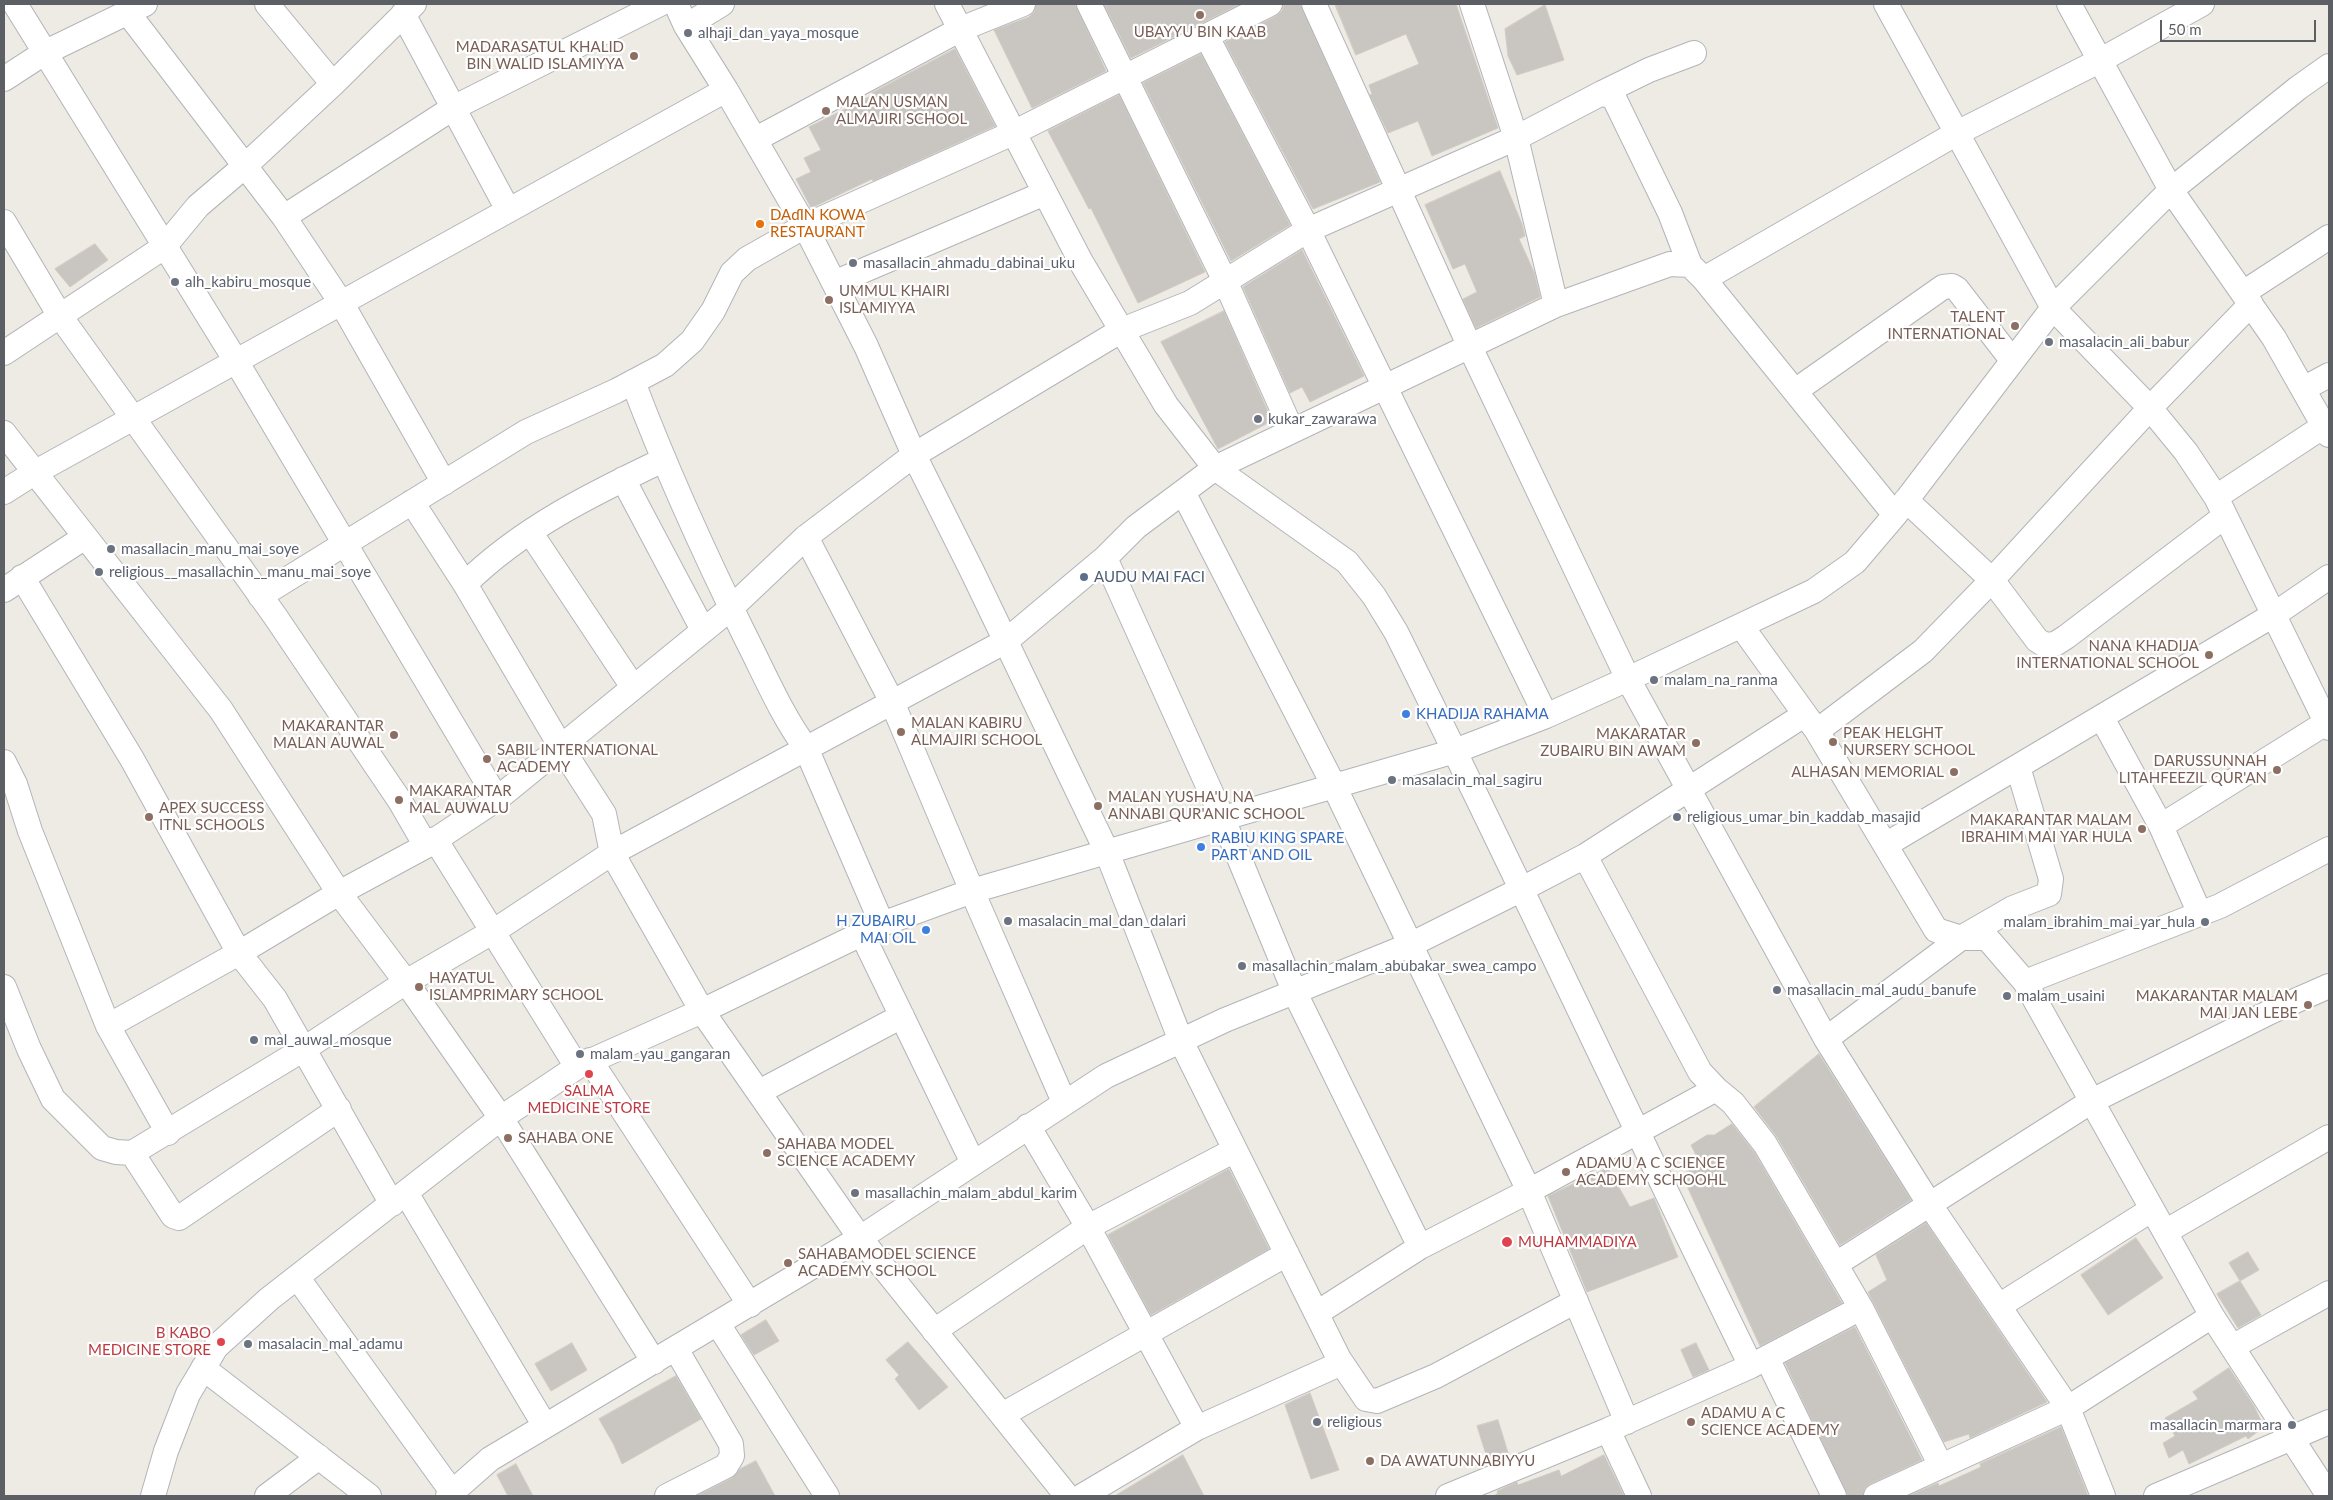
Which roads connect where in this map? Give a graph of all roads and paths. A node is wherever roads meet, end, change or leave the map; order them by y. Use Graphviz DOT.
graph roads {
  1 [pos="15,4"];
  2 [pos="267,4"];
  3 [pos="660,4"];
  4 [pos="676,4"];
  5 [pos="722,4"];
  6 [pos="947,4"];
  7 [pos="1023,4"];
  8 [pos="1089,4"];
  9 [pos="1270,4"];
  10 [pos="1314,4"];
  11 [pos="1472,4"];
  12 [pos="1886,4"];
  13 [pos="2069,4"];
  14 [pos="2202,4"];
  15 [pos="136,8"];
  16 [pos="408,9"];
  17 [pos="686,26"];
  18 [pos="961,29"];
  19 [pos="1206,37"];
  20 [pos="44,52"];
  21 [pos="1694,53"];
  22 [pos="2099,60"];
  23 [pos="2329,66"];
  24 [pos="1126,78"];
  25 [pos="4,79"];
  26 [pos="333,84"];
  27 [pos="726,90"];
  28 [pos="1602,93"];
  29 [pos="453,108"];
  30 [pos="1013,133"];
  31 [pos="1958,133"];
  32 [pos="1516,138"];
  33 [pos="756,139"];
  34 [pos="246,165"];
  35 [pos="2171,190"];
  36 [pos="1397,191"];
  37 [pos="1045,193"];
  38 [pos="508,210"];
  39 [pos="284,217"];
  40 [pos="4,222"];
  41 [pos="805,226"];
  42 [pos="1308,230"];
  43 [pos="2329,237"];
  44 [pos="164,246"];
  45 [pos="1697,272"];
  46 [pos="834,283"];
  47 [pos="1226,283"];
  48 [pos="2247,298"];
  49 [pos="342,304"];
  50 [pos="1556,305"];
  51 [pos="2053,308"];
  52 [pos="60,316"];
  53 [pos="1122,330"];
  54 [pos="1470,347"];
  55 [pos="4,353"];
  56 [pos="2012,360"];
  57 [pos="236,361"];
  58 [pos="2329,375"];
  59 [pos="633,382"];
  60 [pos="1384,388"];
  61 [pos="2303,389"];
  62 [pos="1795,391"];
  63 [pos="2150,408"];
  64 [pos="134,418"];
  65 [pos="2327,430"];
  66 [pos="1292,431"];
  67 [pos="4,433"];
  68 [pos="914,455"];
  69 [pos="663,460"];
  70 [pos="1215,468"];
  71 [pos="34,473"];
  72 [pos="623,479"];
  73 [pos="444,483"];
  74 [pos="4,492"];
  75 [pos="1183,492"];
  76 [pos="412,502"];
  77 [pos="2221,507"];
  78 [pos="1900,508"];
  79 [pos="530,532"];
  80 [pos="86,537"];
  81 [pos="806,538"];
  82 [pos="343,544"];
  83 [pos="1105,558"];
  84 [pos="2329,578"];
  85 [pos="1992,580"];
  86 [pos="13,583"];
  87 [pos="465,584"];
  88 [pos="260,596"];
  89 [pos="731,608"];
  90 [pos="2275,614"];
  91 [pos="1742,627"];
  92 [pos="703,630"];
  93 [pos="1006,641"];
  94 [pos="1628,679"];
  95 [pos="633,687"];
  96 [pos="892,702"];
  97 [pos="1546,716"];
  98 [pos="2102,718"];
  99 [pos="1810,723"];
  100 [pos="2328,724"];
  101 [pos="561,747"];
  102 [pos="806,748"];
  103 [pos="1455,751"];
  104 [pos="4,762"];
  105 [pos="2018,767"];
  106 [pos="1334,786"];
  107 [pos="1688,790"];
  108 [pos="497,800"];
  109 [pos="1223,819"];
  110 [pos="2160,826"];
  111 [pos="430,843"];
  112 [pos="1886,844"];
  113 [pos="2329,849"];
  114 [pos="1107,852"];
  115 [pos="612,853"];
  116 [pos="1585,856"];
  117 [pos="1522,890"];
  118 [pos="972,891"];
  119 [pos="339,893"];
  120 [pos="2200,914"];
  121 [pos="872,929"];
  122 [pos="494,931"];
  123 [pos="1961,938"];
  124 [pos="1410,945"];
  125 [pos="239,953"];
  126 [pos="406,982"];
  127 [pos="2024,982"];
  128 [pos="2329,986"];
  129 [pos="4,987"];
  130 [pos="1295,994"];
  131 [pos="702,1011"];
  132 [pos="902,1016"];
  133 [pos="108,1026"];
  134 [pos="1826,1039"];
  135 [pos="1181,1041"];
  136 [pos="304,1049"];
  137 [pos="583,1063"];
  138 [pos="1716,1090"];
  139 [pos="759,1092"];
  140 [pos="2092,1101"];
  141 [pos="1064,1102"];
  142 [pos="339,1109"];
  143 [pos="501,1118"];
  144 [pos="1028,1126"];
  145 [pos="168,1133"];
  146 [pos="1636,1133"];
  147 [pos="2329,1137"];
  148 [pos="1235,1150"];
  149 [pos="132,1153"];
  150 [pos="973,1163"];
  151 [pos="1529,1191"];
  152 [pos="399,1198"];
  153 [pos="1930,1205"];
  154 [pos="2151,1210"];
  155 [pos="1088,1227"];
  156 [pos="2165,1232"];
  157 [pos="860,1238"];
  158 [pos="1420,1247"];
  159 [pos="1287,1254"];
  160 [pos="1836,1264"];
  161 [pos="297,1277"];
  162 [pos="2329,1293"];
  163 [pos="1576,1301"];
  164 [pos="750,1305"];
  165 [pos="1999,1306"];
  166 [pos="1861,1308"];
  167 [pos="1317,1313"];
  168 [pos="2212,1316"];
  169 [pos="718,1324"];
  170 [pos="934,1331"];
  171 [pos="1146,1334"];
  172 [pos="2232,1347"];
  173 [pos="676,1349"];
  174 [pos="1339,1359"];
  175 [pos="654,1362"];
  176 [pos="1759,1362"];
  177 [pos="203,1368"];
  178 [pos="2068,1408"];
  179 [pos="1002,1415"];
  180 [pos="2329,1422"];
  181 [pos="545,1426"];
  182 [pos="1618,1426"];
  183 [pos="1197,1428"];
  184 [pos="2294,1439"];
  185 [pos="319,1457"];
  186 [pos="1940,1466"];
  187 [pos="2206,1487"];
  188 [pos="452,1495"];
  189 [pos="153,1496"];
  190 [pos="267,1496"];
  191 [pos="369,1496"];
  192 [pos="667,1496"];
  193 [pos="827,1496"];
  194 [pos="1067,1496"];
  195 [pos="1082,1496"];
  196 [pos="1448,1496"];
  197 [pos="1639,1496"];
  198 [pos="1834,1496"];
  199 [pos="1876,1496"];
  200 [pos="2103,1496"];
  201 [pos="2156,1496"];
  202 [pos="2329,1496"];
  1 -- 20 [label="street"];
  2 -- 26 [label="street"];
  3 -- 29 [label="street"];
  4 -- 17 [label="street"];
  5 -- 17 [label="street"];
  6 -- 18 [label="street"];
  7 -- 18 [label="street"];
  8 -- 24 [label="street"];
  9 -- 19 [label="street"];
  10 -- 36 [label="street"];
  11 -- 32 [label="street"];
  12 -- 31 [label="street"];
  13 -- 22 [label="street"];
  14 -- 22 [label="street"];
  15 -- 20 [label="street"];
  15 -- 34 [label="street"];
  16 -- 26 [label="street"];
  16 -- 29 [label="street"];
  17 -- 27 [label="street"];
  18 -- 30 [label="street"];
  18 -- 33 [label="street"];
  19 -- 24 [label="street"];
  19 -- 42 [label="street"];
  20 -- 25 [label="street"];
  20 -- 44 [label="street"];
  21 -- 28 [label="street"];
  22 -- 31 [label="street"];
  22 -- 35 [label="street"];
  23 -- 35 [label="street"];
  24 -- 30 [label="street"];
  24 -- 47 [label="street"];
  26 -- 34 [label="street"];
  27 -- 33 [label="street"];
  27 -- 38 [label="street"];
  28 -- 32 [label="street"];
  28 -- 45 [label="street"];
  29 -- 38 [label="street"];
  29 -- 39 [label="street"];
  30 -- 37 [label="street"];
  30 -- 41 [label="street"];
  31 -- 45 [label="street"];
  31 -- 51 [label="street"];
  32 -- 36 [label="street"];
  32 -- 50 [label="street"];
  33 -- 41 [label="street"];
  34 -- 39 [label="street"];
  34 -- 44 [label="street"];
  35 -- 48 [label="street"];
  35 -- 51 [label="street"];
  36 -- 42 [label="street"];
  36 -- 54 [label="street"];
  37 -- 46 [label="street"];
  37 -- 53 [label="street"];
  38 -- 49 [label="street"];
  39 -- 49 [label="street"];
  40 -- 52 [label="street"];
  41 -- 46 [label="street"];
  41 -- 59 [label="street"];
  42 -- 47 [label="street"];
  42 -- 60 [label="street"];
  43 -- 48 [label="street"];
  44 -- 52 [label="street"];
  44 -- 57 [label="street"];
  45 -- 50 [label="street"];
  45 -- 62 [label="street"];
  46 -- 68 [label="street"];
  47 -- 53 [label="street"];
  47 -- 66 [label="street"];
  48 -- 61 [label="street"];
  48 -- 63 [label="street"];
  49 -- 57 [label="street"];
  49 -- 73 [label="street"];
  50 -- 54 [label="street"];
  51 -- 56 [label="street"];
  51 -- 63 [label="street"];
  52 -- 55 [label="street"];
  52 -- 64 [label="street"];
  53 -- 68 [label="street"];
  53 -- 70 [label="street"];
  54 -- 60 [label="street"];
  54 -- 94 [label="street"];
  56 -- 62 [label="street"];
  56 -- 78 [label="street"];
  57 -- 64 [label="street"];
  57 -- 82 [label="street"];
  58 -- 61 [label="street"];
  59 -- 69 [label="street"];
  59 -- 73 [label="street"];
  60 -- 66 [label="street"];
  60 -- 97 [label="street"];
  61 -- 65 [label="street"];
  62 -- 78 [label="street"];
  63 -- 77 [label="street"];
  63 -- 85 [label="street"];
  64 -- 71 [label="street"];
  64 -- 88 [label="street"];
  65 -- 77 [label="street"];
  66 -- 70 [label="street"];
  67 -- 71 [label="street"];
  68 -- 81 [label="street"];
  68 -- 93 [label="street"];
  69 -- 72 [label="street"];
  69 -- 89 [label="street"];
  70 -- 75 [label="street"];
  70 -- 103 [label="street"];
  71 -- 74 [label="street"];
  71 -- 80 [label="street"];
  72 -- 79 [label="street"];
  72 -- 92 [label="street"];
  73 -- 76 [label="street"];
  75 -- 83 [label="street"];
  75 -- 106 [label="street"];
  76 -- 82 [label="street"];
  76 -- 87 [label="street"];
  77 -- 85 [label="street"];
  77 -- 90 [label="street"];
  78 -- 85 [label="street"];
  78 -- 91 [label="street"];
  79 -- 87 [label="street"];
  79 -- 95 [label="street"];
  80 -- 86 [label="street"];
  80 -- 119 [label="street"];
  81 -- 89 [label="street"];
  81 -- 96 [label="street"];
  82 -- 88 [label="street"];
  82 -- 108 [label="street"];
  83 -- 93 [label="street"];
  83 -- 109 [label="street"];
  84 -- 90 [label="street"];
  85 -- 99 [label="street"];
  86 -- 125 [label="street"];
  87 -- 101 [label="street"];
  88 -- 111 [label="street"];
  89 -- 92 [label="street"];
  89 -- 102 [label="street"];
  90 -- 98 [label="street"];
  90 -- 100 [label="street"];
  91 -- 94 [label="street"];
  91 -- 99 [label="street"];
  92 -- 95 [label="street"];
  93 -- 96 [label="street"];
  93 -- 114 [label="street"];
  94 -- 97 [label="street"];
  94 -- 107 [label="street"];
  95 -- 101 [label="street"];
  96 -- 102 [label="street"];
  96 -- 118 [label="street"];
  97 -- 103 [label="street"];
  98 -- 105 [label="street"];
  98 -- 110 [label="street"];
  99 -- 107 [label="street"];
  99 -- 112 [label="street"];
  100 -- 110 [label="street"];
  101 -- 108 [label="street"];
  101 -- 115 [label="street"];
  102 -- 115 [label="street"];
  102 -- 121 [label="street"];
  103 -- 106 [label="street"];
  103 -- 117 [label="street"];
  104 -- 133 [label="street"];
  105 -- 112 [label="street"];
  105 -- 123 [label="street"];
  106 -- 109 [label="street"];
  106 -- 124 [label="street"];
  107 -- 116 [label="street"];
  107 -- 134 [label="street"];
  108 -- 111 [label="street"];
  109 -- 114 [label="street"];
  109 -- 130 [label="street"];
  110 -- 120 [label="street"];
  111 -- 119 [label="street"];
  111 -- 122 [label="street"];
  112 -- 123 [label="street"];
  113 -- 120 [label="street"];
  114 -- 118 [label="street"];
  114 -- 135 [label="street"];
  115 -- 122 [label="street"];
  115 -- 131 [label="street"];
  116 -- 117 [label="street"];
  116 -- 138 [label="street"];
  117 -- 124 [label="street"];
  117 -- 146 [label="street"];
  118 -- 121 [label="street"];
  118 -- 141 [label="street"];
  119 -- 125 [label="street"];
  119 -- 126 [label="street"];
  120 -- 127 [label="street"];
  121 -- 131 [label="street"];
  121 -- 132 [label="street"];
  122 -- 126 [label="street"];
  122 -- 137 [label="street"];
  123 -- 127 [label="street"];
  123 -- 134 [label="street"];
  124 -- 130 [label="street"];
  124 -- 151 [label="street"];
  125 -- 133 [label="street"];
  125 -- 136 [label="street"];
  126 -- 136 [label="street"];
  126 -- 143 [label="street"];
  127 -- 140 [label="street"];
  128 -- 140 [label="street"];
  129 -- 149 [label="street"];
  130 -- 135 [label="street"];
  130 -- 158 [label="street"];
  131 -- 137 [label="street"];
  131 -- 139 [label="street"];
  132 -- 139 [label="street"];
  132 -- 150 [label="street"];
  133 -- 145 [label="street"];
  134 -- 153 [label="street"];
  135 -- 141 [label="street"];
  135 -- 148 [label="street"];
  136 -- 142 [label="street"];
  136 -- 145 [label="street"];
  137 -- 143 [label="street"];
  137 -- 164 [label="street"];
  138 -- 146 [label="street"];
  138 -- 160 [label="street"];
  139 -- 157 [label="street"];
  140 -- 153 [label="street"];
  140 -- 154 [label="street"];
  141 -- 144 [label="street"];
  142 -- 149 [label="street"];
  142 -- 152 [label="street"];
  143 -- 152 [label="street"];
  143 -- 175 [label="street"];
  144 -- 150 [label="street"];
  144 -- 155 [label="street"];
  145 -- 149 [label="street"];
  146 -- 151 [label="street"];
  146 -- 176 [label="street"];
  147 -- 156 [label="street"];
  148 -- 155 [label="street"];
  148 -- 159 [label="street"];
  150 -- 157 [label="street"];
  151 -- 158 [label="street"];
  151 -- 163 [label="street"];
  152 -- 161 [label="street"];
  152 -- 181 [label="street"];
  153 -- 160 [label="street"];
  153 -- 165 [label="street"];
  154 -- 156 [label="street"];
  154 -- 165 [label="street"];
  155 -- 170 [label="street"];
  155 -- 171 [label="street"];
  156 -- 168 [label="street"];
  157 -- 164 [label="street"];
  157 -- 170 [label="street"];
  158 -- 167 [label="street"];
  159 -- 167 [label="street"];
  159 -- 171 [label="street"];
  160 -- 166 [label="street"];
  161 -- 177 [label="street"];
  161 -- 188 [label="street"];
  162 -- 172 [label="street"];
  163 -- 174 [label="street"];
  163 -- 182 [label="street"];
  164 -- 169 [label="street"];
  165 -- 178 [label="street"];
  166 -- 176 [label="street"];
  166 -- 186 [label="street"];
  167 -- 174 [label="street"];
  168 -- 172 [label="street"];
  168 -- 178 [label="street"];
  169 -- 173 [label="street"];
  169 -- 193 [label="street"];
  170 -- 179 [label="street"];
  171 -- 179 [label="street"];
  171 -- 183 [label="street"];
  172 -- 184 [label="street"];
  173 -- 175 [label="street"];
  173 -- 192 [label="street"];
  174 -- 183 [label="street"];
  175 -- 181 [label="street"];
  176 -- 182 [label="street"];
  176 -- 198 [label="street"];
  177 -- 185 [label="street"];
  177 -- 189 [label="street"];
  178 -- 186 [label="street"];
  178 -- 200 [label="street"];
  179 -- 194 [label="street"];
  180 -- 184 [label="street"];
  181 -- 188 [label="street"];
  182 -- 196 [label="street"];
  182 -- 197 [label="street"];
  183 -- 195 [label="street"];
  184 -- 187 [label="street"];
  184 -- 202 [label="street"];
  185 -- 190 [label="street"];
  185 -- 191 [label="street"];
  186 -- 199 [label="street"];
  187 -- 201 [label="street"];
}
